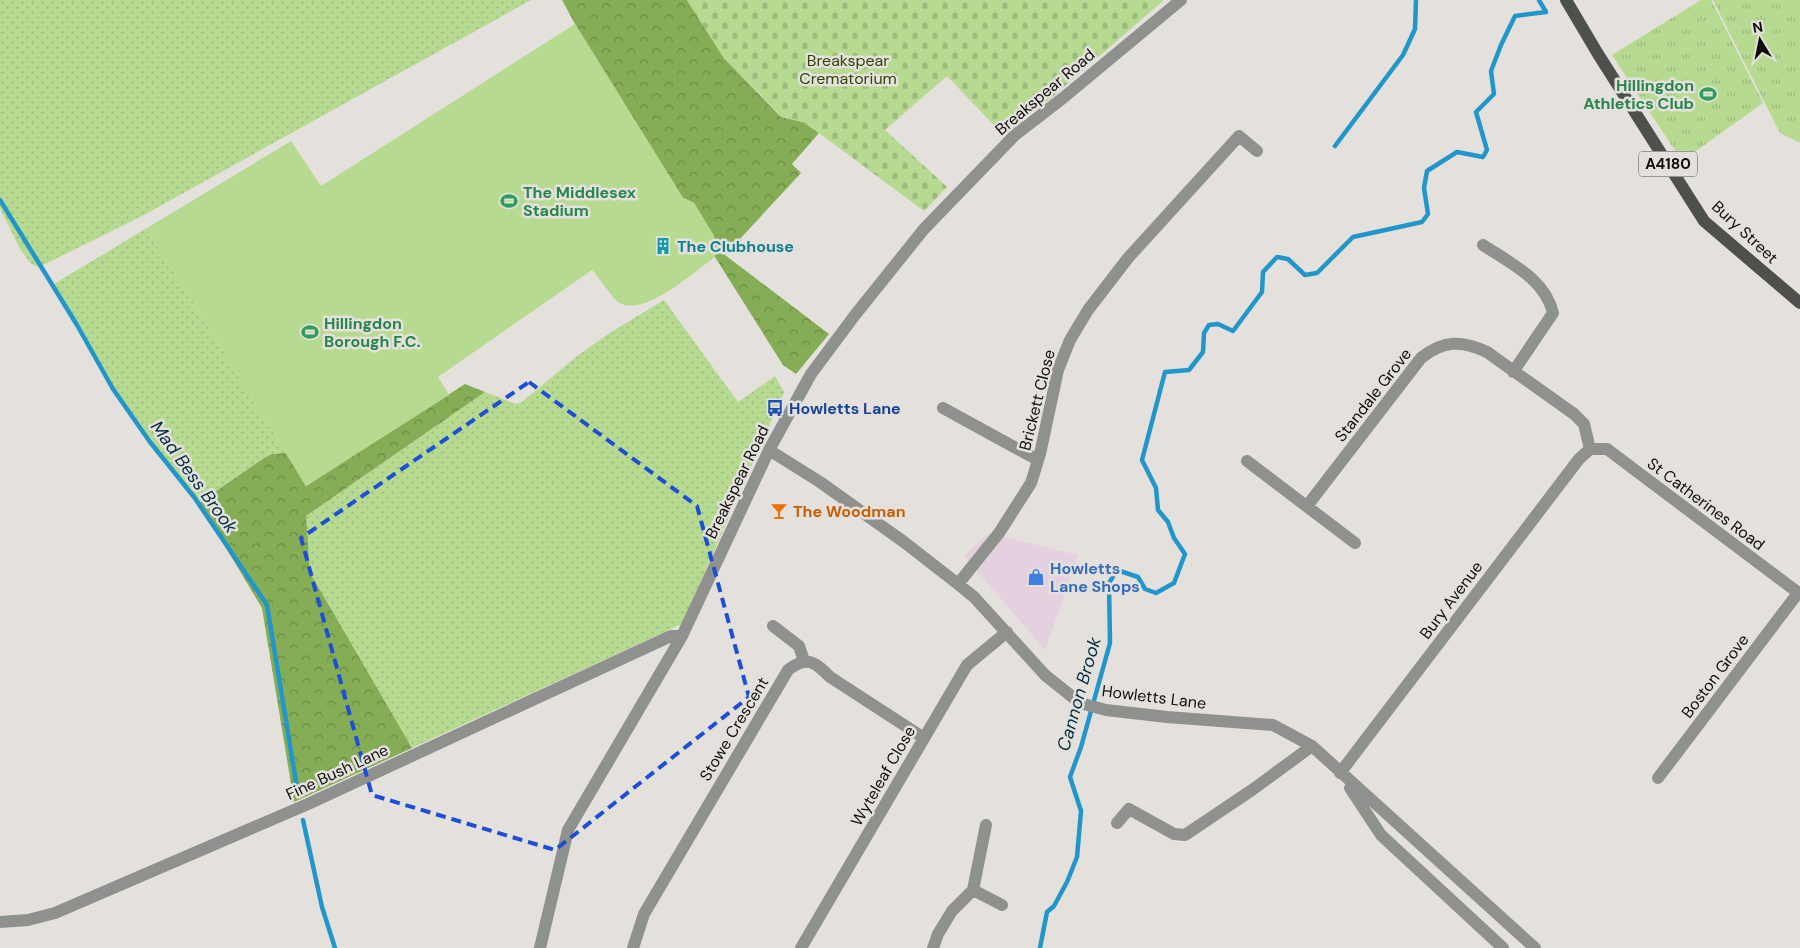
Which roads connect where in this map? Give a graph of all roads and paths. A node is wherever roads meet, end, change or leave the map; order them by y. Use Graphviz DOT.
graph roads {
  1 [pos="1181,0"];
  2 [pos="1566,0"];
  3 [pos="1257,151"];
  4 [pos="1483,245"];
  5 [pos="1800,303"];
  6 [pos="1513,372"];
  7 [pos="943,408"];
  8 [pos="1590,449"];
  9 [pos="769,450"];
  10 [pos="1038,460"];
  11 [pos="1248,461"];
  12 [pos="1307,506"];
  13 [pos="1355,542"];
  14 [pos="958,584"];
  15 [pos="1799,593"];
  16 [pos="773,626"];
  17 [pos="1006,632"];
  18 [pos="682,636"];
  19 [pos="804,661"];
  20 [pos="924,738"];
  21 [pos="1312,746"];
  22 [pos="1340,773"];
  23 [pos="1658,778"];
  24 [pos="1117,823"];
  25 [pos="986,825"];
  26 [pos="973,890"];
  27 [pos="1002,905"];
  28 [pos="0,922"];
  29 [pos="1529,946"];
  30 [pos="540,948"];
  31 [pos="633,948"];
  32 [pos="801,948"];
  33 [pos="933,948"];
  34 [pos="1502,948"];
  1 -- 9 [label="street, Breakspear Road"];
  2 -- 5 [label="main road, Bury Street / A4180"];
  3 -- 10 [label="street, Brickett Close"];
  4 -- 6 [label="street"];
  6 -- 8 [label="street, Standale Grove"];
  6 -- 12 [label="street, Standale Grove"];
  7 -- 10 [label="street"];
  8 -- 15 [label="street, St Catherines Road"];
  8 -- 22 [label="street, Bury Avenue"];
  9 -- 14 [label="street, Howletts Lane"];
  9 -- 18 [label="street, Breakspear Road"];
  10 -- 14 [label="street, Brickett Close"];
  11 -- 12 [label="street"];
  12 -- 13 [label="street"];
  14 -- 17 [label="street, Howletts Lane"];
  15 -- 23 [label="street, Boston Grove"];
  16 -- 19 [label="street"];
  17 -- 20 [label="street, Wyteleaf Close"];
  17 -- 21 [label="street, Howletts Lane"];
  18 -- 28 [label="street, Fine Bush Lane"];
  18 -- 30 [label="street, Breakspear Road"];
  19 -- 20 [label="street"];
  19 -- 31 [label="street, Stowe Crescent"];
  20 -- 32 [label="street, Wyteleaf Close"];
  21 -- 22 [label="street, Howletts Lane"];
  21 -- 24 [label="street"];
  22 -- 29 [label="street, Howletts Lane"];
  22 -- 34 [label="street, Howletts Lane"];
  25 -- 26 [label="street"];
  26 -- 27 [label="street"];
  26 -- 33 [label="street"];
}
